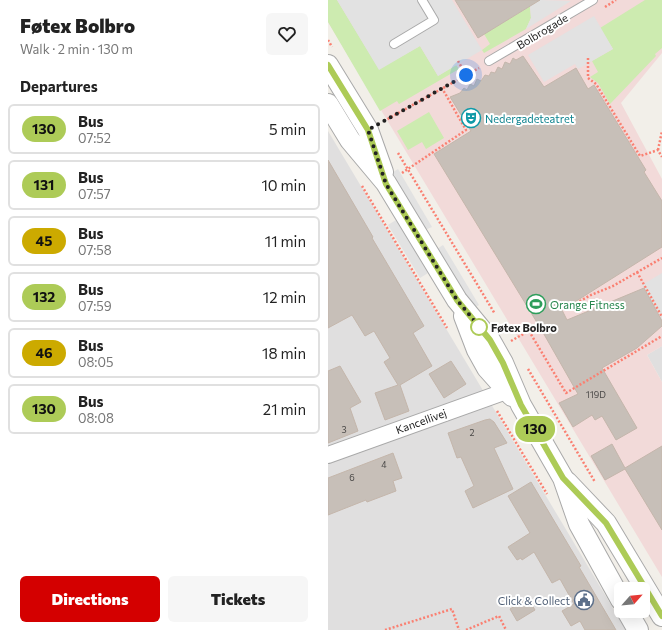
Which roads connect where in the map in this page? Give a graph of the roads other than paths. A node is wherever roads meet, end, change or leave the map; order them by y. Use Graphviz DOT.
graph roads {
  1 [pos="422,0"];
  2 [pos="594,0"];
  3 [pos="394,44"];
  4 [pos="489,61"];
  5 [pos="328,65"];
  6 [pos="328,104"];
  7 [pos="386,184"];
  8 [pos="514,394"];
  9 [pos="328,455"];
  10 [pos="563,478"];
  11 [pos="614,587"];
  12 [pos="662,616"];
  13 [pos="631,618"];
  14 [pos="638,630"];
  1 -- 3 [label="lane"];
  2 -- 4 [label="lane, Bolbrogade"];
  5 -- 7 [label="street"];
  6 -- 7 [label="street"];
  7 -- 8 [label="street"];
  8 -- 9 [label="street, Kancellivej"];
  8 -- 10 [label="street"];
  10 -- 11 [label="street"];
  10 -- 12 [label="street"];
  13 -- 14 [label="street"];
}
